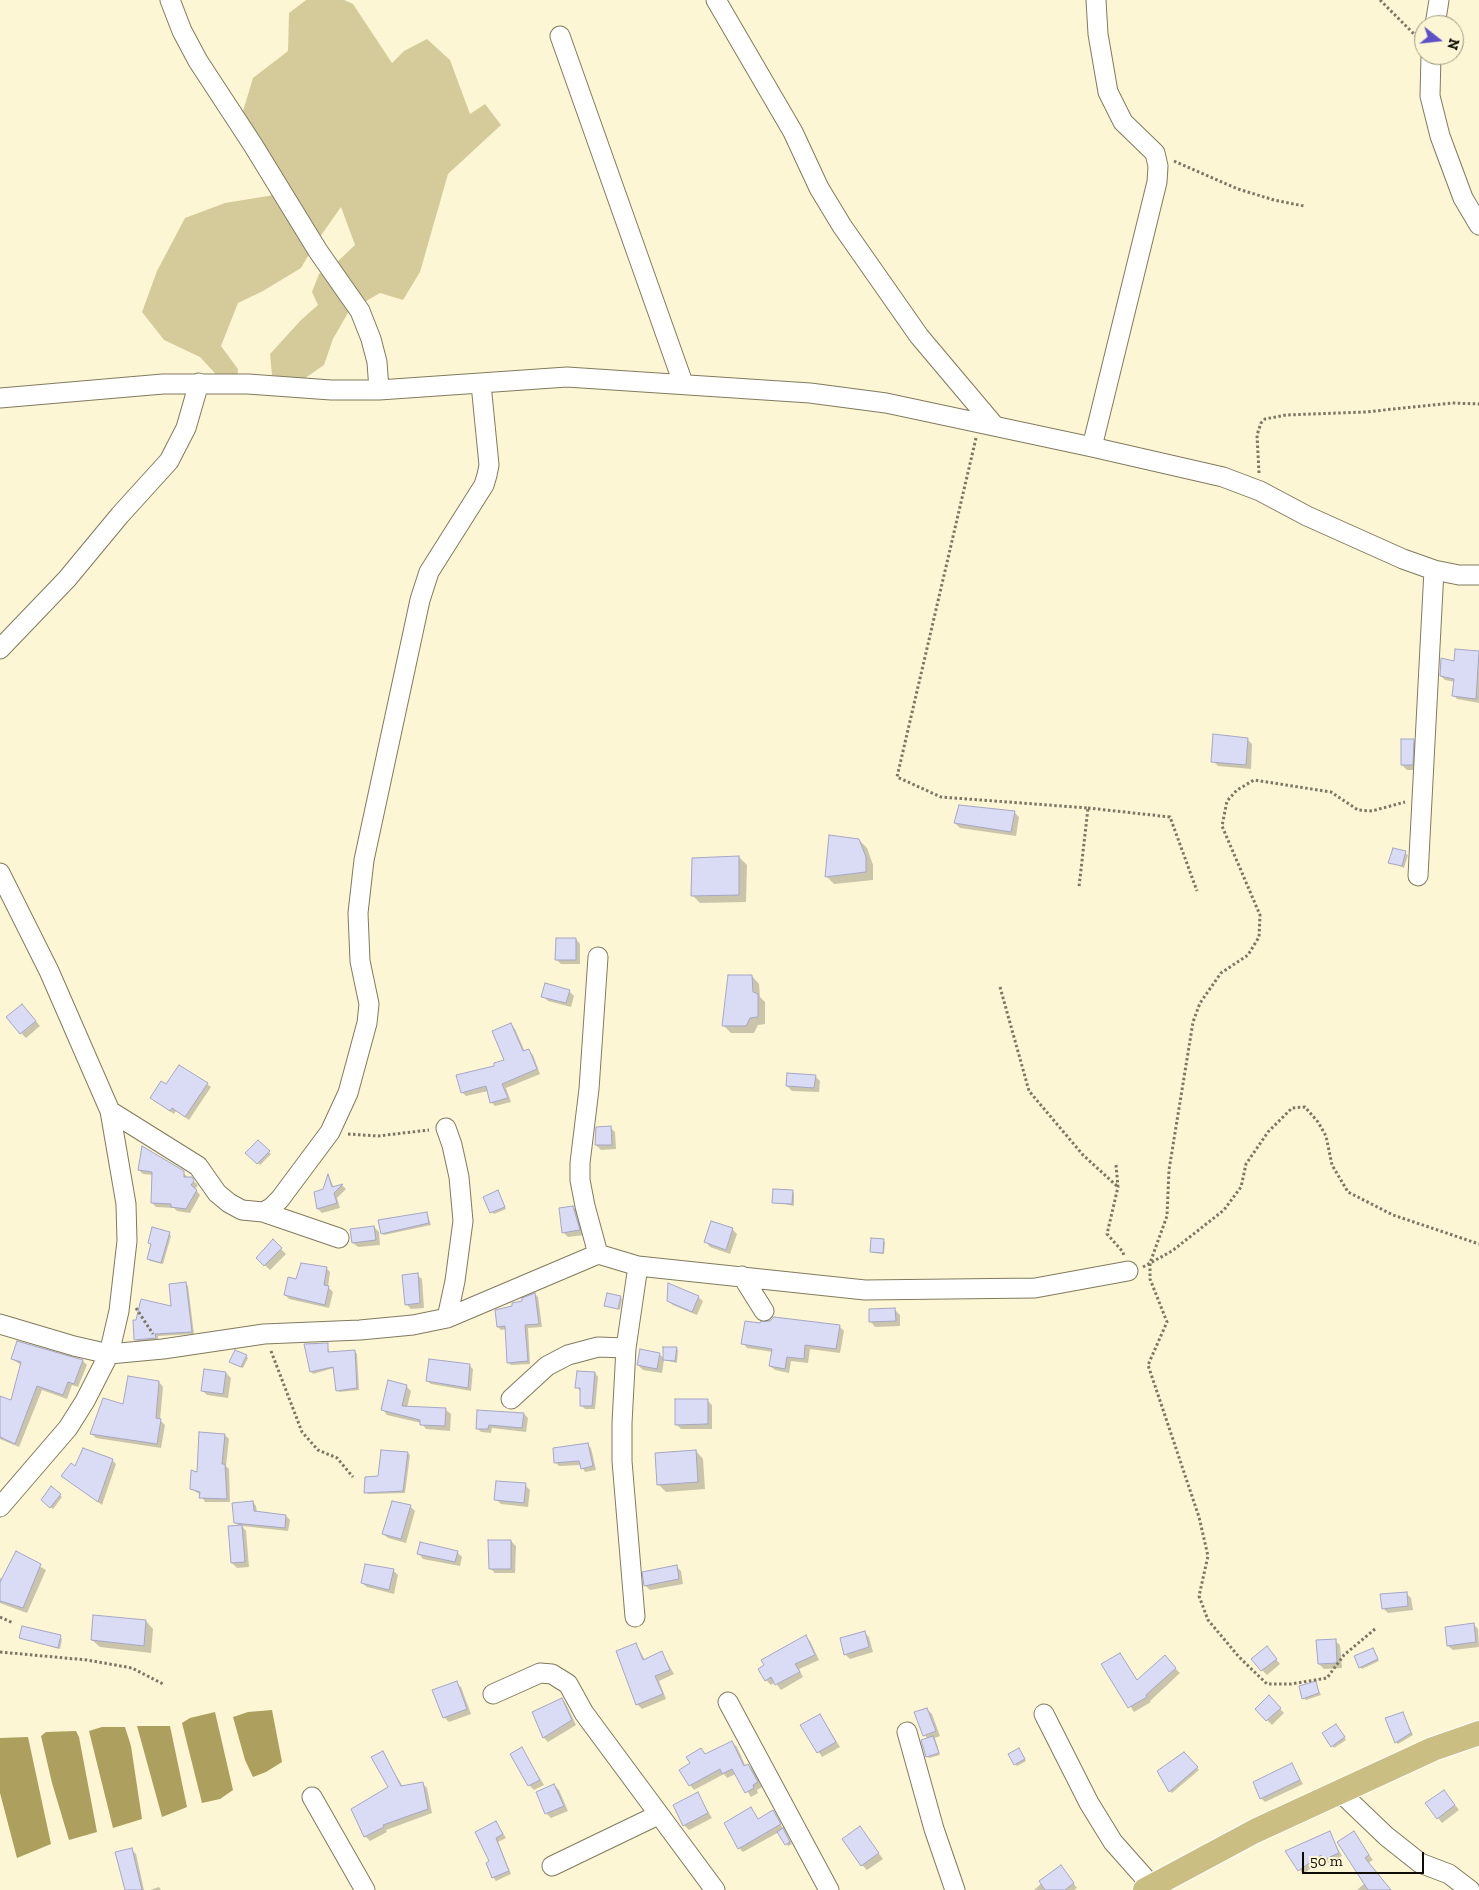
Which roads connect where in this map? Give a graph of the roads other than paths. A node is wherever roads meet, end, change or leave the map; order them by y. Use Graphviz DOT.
graph roads {
  1 [pos="170,0"];
  2 [pos="716,0"];
  3 [pos="1096,0"];
  4 [pos="1439,0"];
  5 [pos="1437,15"];
  6 [pos="560,36"];
  7 [pos="1431,65"];
  8 [pos="1479,225"];
  9 [pos="199,383"];
  10 [pos="683,383"];
  11 [pos="481,384"];
  12 [pos="379,390"];
  13 [pos="0,398"];
  14 [pos="987,424"];
  15 [pos="1092,447"];
  16 [pos="1434,570"];
  17 [pos="1479,576"];
  18 [pos="0,649"];
  19 [pos="0,873"];
  20 [pos="1418,876"];
  21 [pos="7,905"];
  22 [pos="598,957"];
  23 [pos="110,1111"];
  24 [pos="446,1128"];
  25 [pos="263,1212"];
  26 [pos="339,1238"];
  27 [pos="598,1254"];
  28 [pos="638,1266"];
  29 [pos="1128,1271"];
  30 [pos="742,1276"];
  31 [pos="764,1310"];
  32 [pos="447,1318"];
  33 [pos="0,1324"];
  34 [pos="626,1348"];
  35 [pos="110,1354"];
  36 [pos="511,1399"];
  37 [pos="0,1507"];
  38 [pos="635,1617"];
  39 [pos="493,1694"];
  40 [pos="728,1702"];
  41 [pos="1044,1714"];
  42 [pos="907,1732"];
  43 [pos="1479,1734"];
  44 [pos="1340,1792"];
  45 [pos="312,1797"];
  46 [pos="658,1815"];
  47 [pos="552,1866"];
  48 [pos="1148,1888"];
  49 [pos="365,1890"];
  50 [pos="715,1890"];
  51 [pos="829,1890"];
  52 [pos="955,1890"];
  53 [pos="1470,1890"];
  1 -- 12 [label="street"];
  2 -- 14 [label="street"];
  3 -- 15 [label="street"];
  4 -- 5 [label="street"];
  6 -- 10 [label="street"];
  7 -- 8 [label="street"];
  9 -- 12 [label="street"];
  9 -- 13 [label="street"];
  9 -- 18 [label="street"];
  10 -- 11 [label="street"];
  10 -- 14 [label="street"];
  11 -- 12 [label="street"];
  11 -- 25 [label="street"];
  14 -- 15 [label="street"];
  15 -- 16 [label="street"];
  16 -- 17 [label="street"];
  16 -- 20 [label="street"];
  19 -- 21 [label="street"];
  21 -- 23 [label="street"];
  22 -- 27 [label="street"];
  23 -- 25 [label="street"];
  23 -- 35 [label="street"];
  24 -- 32 [label="street"];
  25 -- 26 [label="street"];
  27 -- 28 [label="street"];
  27 -- 32 [label="street"];
  28 -- 30 [label="street"];
  28 -- 34 [label="street"];
  29 -- 30 [label="street"];
  30 -- 31 [label="street"];
  32 -- 35 [label="street"];
  33 -- 35 [label="street"];
  34 -- 36 [label="street"];
  34 -- 38 [label="street"];
  35 -- 37 [label="street"];
  39 -- 46 [label="street"];
  40 -- 51 [label="street"];
  41 -- 48 [label="street"];
  42 -- 52 [label="street"];
  43 -- 44 [label="main road"];
  44 -- 48 [label="main road"];
  44 -- 53 [label="street"];
  45 -- 49 [label="street"];
  46 -- 47 [label="street"];
  46 -- 50 [label="street"];
}
